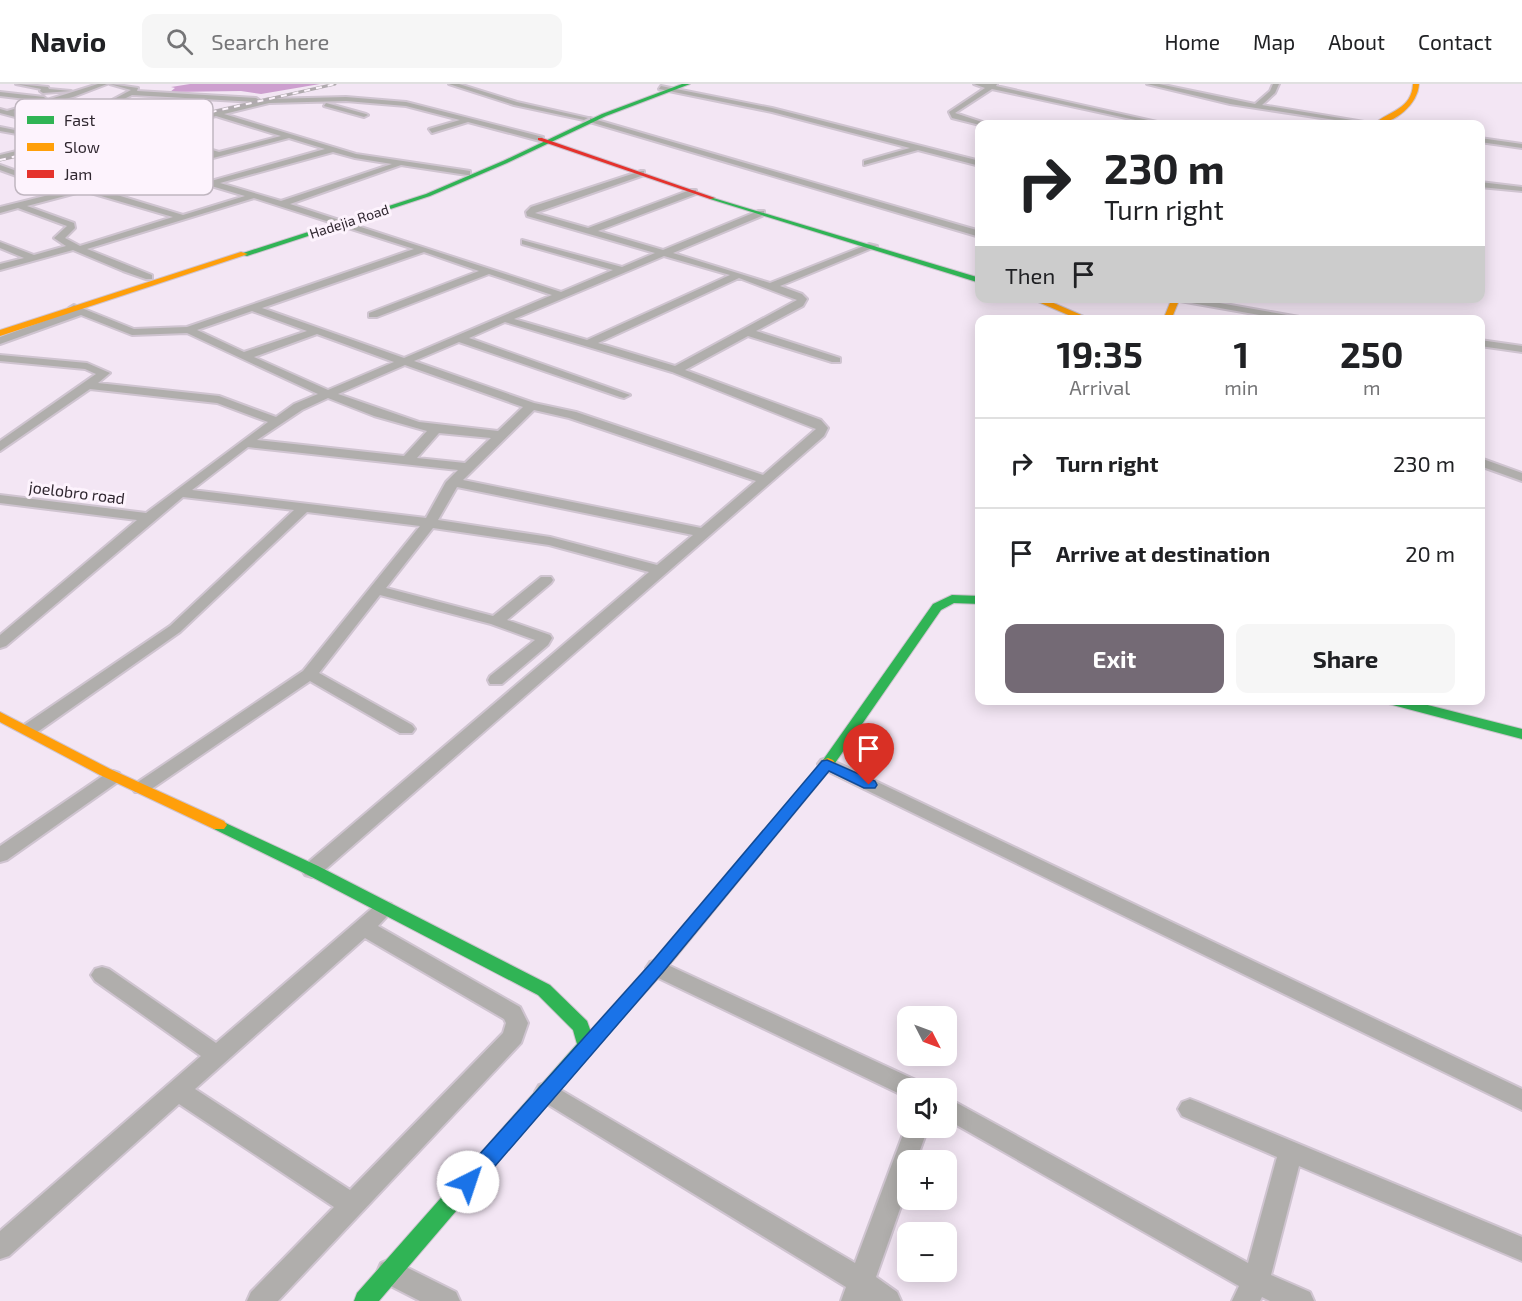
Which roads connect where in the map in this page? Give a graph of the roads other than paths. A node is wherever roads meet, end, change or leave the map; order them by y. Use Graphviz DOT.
graph roads {
  1 [pos="20,84"];
  2 [pos="104,84"];
  3 [pos="113,84"];
  4 [pos="452,84"];
  5 [pos="687,84"];
  6 [pos="976,84"];
  7 [pos="1150,84"];
  8 [pos="1276,84"];
  9 [pos="1416,84"];
  10 [pos="994,85"];
  11 [pos="489,86"];
  12 [pos="668,87"];
  13 [pos="472,90"];
  14 [pos="87,91"];
  15 [pos="131,93"];
  16 [pos="0,94"];
  17 [pos="71,96"];
  18 [pos="46,99"];
  19 [pos="59,99"];
  20 [pos="88,99"];
  21 [pos="118,99"];
  22 [pos="239,99"];
  23 [pos="322,99"];
  24 [pos="269,101"];
  25 [pos="0,104"];
  26 [pos="15,106"];
  27 [pos="213,106"];
  28 [pos="1257,106"];
  29 [pos="217,114"];
  30 [pos="213,115"];
  31 [pos="364,115"];
  32 [pos="588,119"];
  33 [pos="470,120"];
  34 [pos="1145,120"];
  35 [pos="1349,120"];
  36 [pos="1382,120"];
  37 [pos="975,121"];
  38 [pos="0,129"];
  39 [pos="432,130"];
  40 [pos="15,132"];
  41 [pos="289,136"];
  42 [pos="544,140"];
  43 [pos="1485,141"];
  44 [pos="1522,146"];
  45 [pos="8,147"];
  46 [pos="918,147"];
  47 [pos="15,149"];
  48 [pos="334,149"];
  49 [pos="213,152"];
  50 [pos="15,153"];
  51 [pos="219,154"];
  52 [pos="213,156"];
  53 [pos="0,157"];
  54 [pos="867,163"];
  55 [pos="975,163"];
  56 [pos="400,164"];
  57 [pos="0,167"];
  58 [pos="15,172"];
  59 [pos="467,173"];
  60 [pos="641,173"];
  61 [pos="213,182"];
  62 [pos="213,184"];
  63 [pos="1485,185"];
  64 [pos="1522,189"];
  65 [pos="693,192"];
  66 [pos="57,195"];
  67 [pos="108,195"];
  68 [pos="253,196"];
  69 [pos="280,204"];
  70 [pos="18,205"];
  71 [pos="0,210"];
  72 [pos="761,213"];
  73 [pos="180,218"];
  74 [pos="340,222"];
  75 [pos="589,231"];
  76 [pos="975,233"];
  77 [pos="525,242"];
  78 [pos="0,245"];
  79 [pos="872,246"];
  80 [pos="76,248"];
  81 [pos="421,250"];
  82 [pos="663,253"];
  83 [pos="33,258"];
  84 [pos="0,267"];
  85 [pos="622,270"];
  86 [pos="488,271"];
  87 [pos="739,275"];
  88 [pos="149,277"];
  89 [pos="975,279"];
  90 [pos="771,286"];
  91 [pos="561,295"];
  92 [pos="1045,303"];
  93 [pos="1199,303"];
  94 [pos="252,308"];
  95 [pos="67,309"];
  96 [pos="373,315"];
  97 [pos="1076,315"];
  98 [pos="1278,315"];
  99 [pos="504,319"];
  100 [pos="0,326"];
  101 [pos="188,330"];
  102 [pos="316,331"];
  103 [pos="747,332"];
  104 [pos="0,333"];
  105 [pos="458,338"];
  106 [pos="0,341"];
  107 [pos="588,344"];
  108 [pos="1485,344"];
  109 [pos="1522,349"];
  110 [pos="245,356"];
  111 [pos="0,357"];
  112 [pos="836,360"];
  113 [pos="405,361"];
  114 [pos="676,370"];
  115 [pos="89,385"];
  116 [pos="329,393"];
  117 [pos="624,395"];
  118 [pos="531,406"];
  119 [pos="278,421"];
  120 [pos="436,429"];
  121 [pos="502,435"];
  122 [pos="246,444"];
  123 [pos="0,447"];
  124 [pos="408,460"];
  125 [pos="1485,464"];
  126 [pos="469,467"];
  127 [pos="1522,477"];
  128 [pos="765,480"];
  129 [pos="453,482"];
  130 [pos="183,493"];
  131 [pos="0,499"];
  132 [pos="304,508"];
  133 [pos="150,518"];
  134 [pos="430,523"];
  135 [pos="703,533"];
  136 [pos="658,570"];
  137 [pos="546,580"];
  138 [pos="376,590"];
  139 [pos="975,600"];
  140 [pos="496,621"];
  141 [pos="0,643"];
  142 [pos="309,674"];
  143 [pos="496,680"];
  144 [pos="1409,705"];
  145 [pos="0,716"];
  146 [pos="30,729"];
  147 [pos="406,729"];
  148 [pos="1522,734"];
  149 [pos="827,764"];
  150 [pos="112,777"];
  151 [pos="141,788"];
  152 [pos="0,855"];
  153 [pos="312,870"];
  154 [pos="384,909"];
  155 [pos="364,928"];
  156 [pos="657,968"];
  157 [pos="102,975"];
  158 [pos="587,1046"];
  159 [pos="218,1056"];
  160 [pos="897,1082"];
  161 [pos="178,1091"];
  162 [pos="547,1092"];
  163 [pos="1522,1100"];
  164 [pos="1190,1109"];
  165 [pos="957,1114"];
  166 [pos="912,1138"];
  167 [pos="1291,1151"];
  168 [pos="351,1204"];
  169 [pos="0,1247"];
  170 [pos="1522,1249"];
  171 [pos="390,1272"];
  172 [pos="857,1291"];
  173 [pos="1251,1292"];
  174 [pos="260,1301"];
  175 [pos="365,1301"];
  176 [pos="447,1301"];
  177 [pos="888,1301"];
  178 [pos="1301,1301"];
  1 -- 14 [label="street"];
  2 -- 14 [label="street"];
  3 -- 15 [label="street"];
  4 -- 13 [label="street"];
  5 -- 12 [label="main road, Hadejia Road"];
  6 -- 10 [label="street"];
  7 -- 28 [label="street"];
  8 -- 28 [label="street"];
  9 -- 36 [label="main road"];
  10 -- 34 [label="street"];
  10 -- 37 [label="street"];
  11 -- 13 [label="street"];
  12 -- 32 [label="main road, Hadejia Road"];
  12 -- 46 [label="street"];
  13 -- 32 [label="street"];
  14 -- 17 [label="street"];
  15 -- 21 [label="street"];
  15 -- 22 [label="street"];
  16 -- 18 [label="street"];
  17 -- 19 [label="street"];
  17 -- 20 [label="street"];
  22 -- 24 [label="street"];
  22 -- 27 [label="street"];
  23 -- 24 [label="street"];
  23 -- 31 [label="street"];
  23 -- 33 [label="street"];
  24 -- 29 [label="street"];
  25 -- 26 [label="street"];
  28 -- 35 [label="street"];
  29 -- 30 [label="street"];
  29 -- 41 [label="street"];
  32 -- 42 [label="main road, Hadejia Road"];
  32 -- 76 [label="street"];
  33 -- 39 [label="street"];
  33 -- 42 [label="street"];
  38 -- 40 [label="street"];
  41 -- 48 [label="street"];
  41 -- 51 [label="street"];
  42 -- 59 [label="main road, Hadejia Road"];
  42 -- 60 [label="main road"];
  42 -- 74 [label="main road, Hadejia Road"];
  43 -- 44 [label="street"];
  45 -- 47 [label="street"];
  46 -- 54 [label="street"];
  46 -- 55 [label="street"];
  48 -- 56 [label="street"];
  48 -- 61 [label="street"];
  49 -- 51 [label="street"];
  50 -- 53 [label="street"];
  51 -- 52 [label="street"];
  56 -- 59 [label="street"];
  56 -- 69 [label="street"];
  57 -- 58 [label="street"];
  59 -- 74 [label="main road, Hadejia Road"];
  60 -- 65 [label="main road"];
  60 -- 75 [label="street"];
  62 -- 68 [label="street"];
  63 -- 64 [label="street"];
  65 -- 72 [label="main road"];
  65 -- 75 [label="street"];
  66 -- 70 [label="street"];
  67 -- 73 [label="street"];
  68 -- 69 [label="street"];
  68 -- 73 [label="street"];
  69 -- 74 [label="street"];
  70 -- 71 [label="street"];
  70 -- 80 [label="street"];
  72 -- 79 [label="main road"];
  72 -- 82 [label="street"];
  73 -- 80 [label="street"];
  74 -- 81 [label="street"];
  74 -- 88 [label="main road, Hadejia Road"];
  74 -- 95 [label="main road, Hadejia Road"];
  75 -- 82 [label="street"];
  77 -- 85 [label="street"];
  78 -- 83 [label="street"];
  79 -- 89 [label="main road"];
  79 -- 90 [label="street"];
  80 -- 83 [label="street"];
  80 -- 88 [label="street"];
  81 -- 86 [label="street"];
  81 -- 94 [label="street"];
  82 -- 85 [label="street"];
  82 -- 87 [label="street"];
  83 -- 84 [label="street"];
  85 -- 91 [label="street"];
  86 -- 91 [label="street"];
  86 -- 96 [label="street"];
  87 -- 90 [label="street"];
  87 -- 107 [label="street"];
  88 -- 95 [label="main road, Hadejia Road"];
  90 -- 103 [label="street"];
  91 -- 99 [label="street"];
  92 -- 97 [label="main road"];
  93 -- 98 [label="street"];
  94 -- 101 [label="street"];
  94 -- 102 [label="street"];
  95 -- 100 [label="main road, Hadejia Road"];
  95 -- 101 [label="street"];
  95 -- 104 [label="main road, Hadejia Road"];
  95 -- 106 [label="street"];
  99 -- 105 [label="street"];
  99 -- 107 [label="street"];
  101 -- 110 [label="street"];
  102 -- 110 [label="street"];
  102 -- 113 [label="street"];
  103 -- 112 [label="street"];
  103 -- 114 [label="street"];
  105 -- 113 [label="street"];
  105 -- 117 [label="street"];
  107 -- 114 [label="street"];
  108 -- 109 [label="street"];
  110 -- 116 [label="street"];
  111 -- 115 [label="street"];
  113 -- 116 [label="street"];
  113 -- 118 [label="street"];
  114 -- 128 [label="street"];
  115 -- 119 [label="street"];
  115 -- 123 [label="street"];
  116 -- 119 [label="street"];
  116 -- 120 [label="street"];
  118 -- 121 [label="street"];
  118 -- 128 [label="street"];
  119 -- 122 [label="street"];
  120 -- 121 [label="street"];
  120 -- 124 [label="street"];
  121 -- 126 [label="street"];
  122 -- 124 [label="street"];
  122 -- 130 [label="street"];
  124 -- 126 [label="street"];
  125 -- 127 [label="street"];
  126 -- 129 [label="street"];
  128 -- 135 [label="street"];
  129 -- 134 [label="street"];
  129 -- 135 [label="street"];
  130 -- 132 [label="street"];
  130 -- 133 [label="street"];
  131 -- 133 [label="street, joelobro road"];
  132 -- 134 [label="street"];
  132 -- 146 [label="street"];
  133 -- 141 [label="street"];
  134 -- 136 [label="street"];
  134 -- 138 [label="street"];
  135 -- 136 [label="street"];
  136 -- 153 [label="street"];
  137 -- 140 [label="street"];
  138 -- 140 [label="street"];
  138 -- 142 [label="street"];
  139 -- 149 [label="main road"];
  140 -- 143 [label="street"];
  142 -- 147 [label="street"];
  142 -- 151 [label="street"];
  144 -- 148 [label="main road"];
  145 -- 146 [label="main road"];
  146 -- 150 [label="main road"];
  149 -- 156 [label="main road"];
  149 -- 163 [label="street"];
  150 -- 151 [label="main road"];
  150 -- 152 [label="street"];
  151 -- 153 [label="main road"];
  153 -- 154 [label="main road"];
  154 -- 155 [label="street"];
  154 -- 158 [label="main road"];
  155 -- 159 [label="street"];
  155 -- 168 [label="street"];
  156 -- 158 [label="main road"];
  156 -- 160 [label="street"];
  157 -- 159 [label="street"];
  158 -- 162 [label="main road"];
  159 -- 161 [label="street"];
  161 -- 168 [label="street"];
  161 -- 169 [label="street"];
  162 -- 171 [label="main road"];
  162 -- 172 [label="street"];
  164 -- 167 [label="street"];
  165 -- 173 [label="street"];
  166 -- 172 [label="street"];
  167 -- 170 [label="street"];
  167 -- 173 [label="street"];
  168 -- 174 [label="street"];
  171 -- 175 [label="main road"];
  171 -- 176 [label="street"];
  172 -- 177 [label="street"];
  173 -- 178 [label="street"];
}
